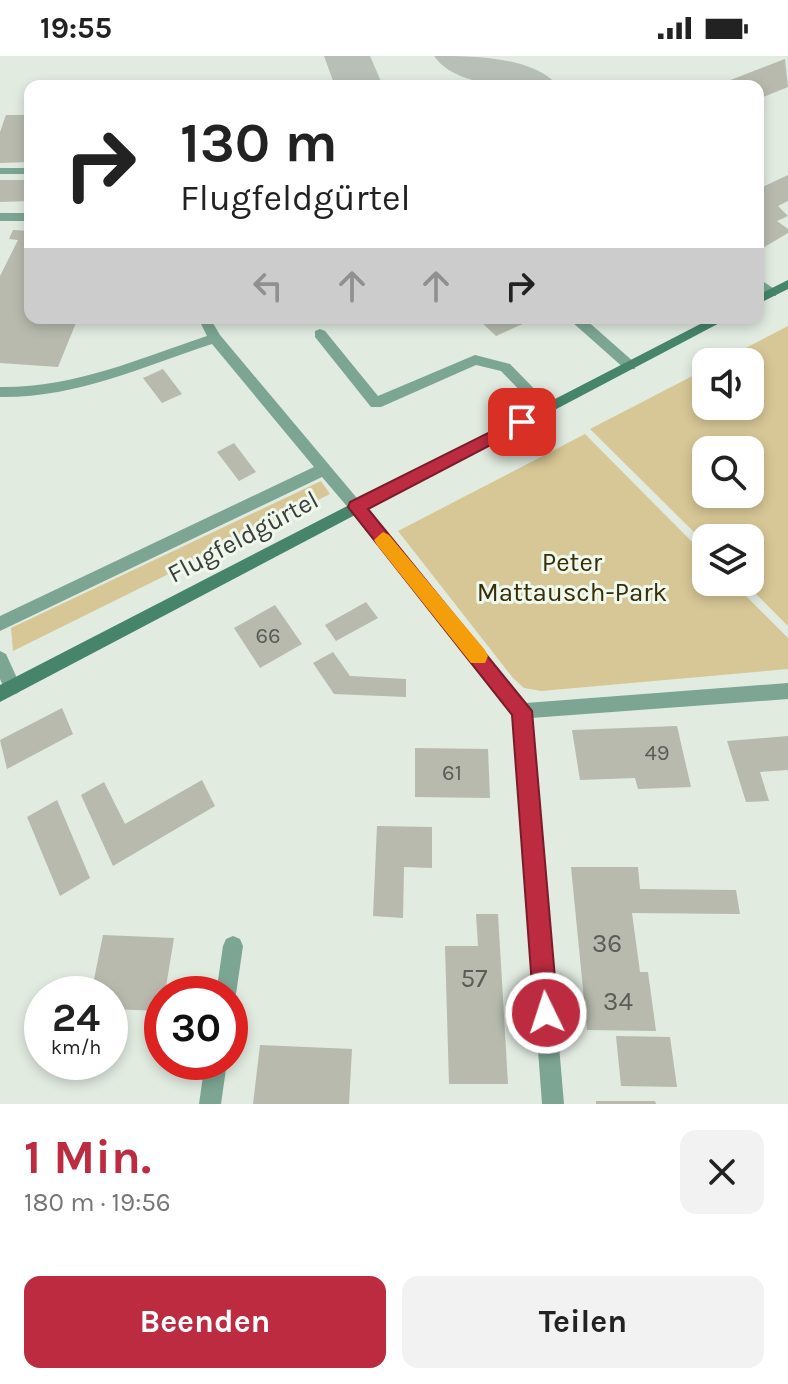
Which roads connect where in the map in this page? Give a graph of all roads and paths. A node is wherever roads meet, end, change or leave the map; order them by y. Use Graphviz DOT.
graph roads {
  1 [pos="0,171"];
  2 [pos="24,171"];
  3 [pos="0,217"];
  4 [pos="24,217"];
  5 [pos="788,284"];
  6 [pos="764,287"];
  7 [pos="772,293"];
  8 [pos="764,297"];
  9 [pos="207,324"];
  10 [pos="583,324"];
  11 [pos="711,324"];
  12 [pos="320,334"];
  13 [pos="215,338"];
  14 [pos="630,366"];
  15 [pos="0,392"];
  16 [pos="547,409"];
  17 [pos="325,469"];
  18 [pos="356,507"];
  19 [pos="0,624"];
  20 [pos="0,659"];
  21 [pos="6,690"];
  22 [pos="788,691"];
  23 [pos="522,711"];
  24 [pos="233,946"];
  25 [pos="229,976"];
  26 [pos="213,1080"];
  27 [pos="210,1104"];
  28 [pos="553,1104"];
  1 -- 2 [label="street"];
  3 -- 4 [label="street"];
  5 -- 7 [label="street"];
  6 -- 7 [label="street"];
  7 -- 8 [label="street"];
  9 -- 13 [label="street"];
  10 -- 14 [label="street"];
  11 -- 14 [label="street, Flugfeldgürtel"];
  12 -- 16 [label="street"];
  13 -- 15 [label="street"];
  13 -- 17 [label="street"];
  14 -- 16 [label="street, Flugfeldgürtel"];
  16 -- 18 [label="street, Flugfeldgürtel"];
  17 -- 18 [label="street"];
  17 -- 19 [label="street"];
  18 -- 21 [label="street, Flugfeldgürtel"];
  18 -- 23 [label="street"];
  20 -- 21 [label="street"];
  22 -- 23 [label="street"];
  23 -- 28 [label="street"];
  24 -- 25 [label="street"];
  26 -- 27 [label="street"];
}
